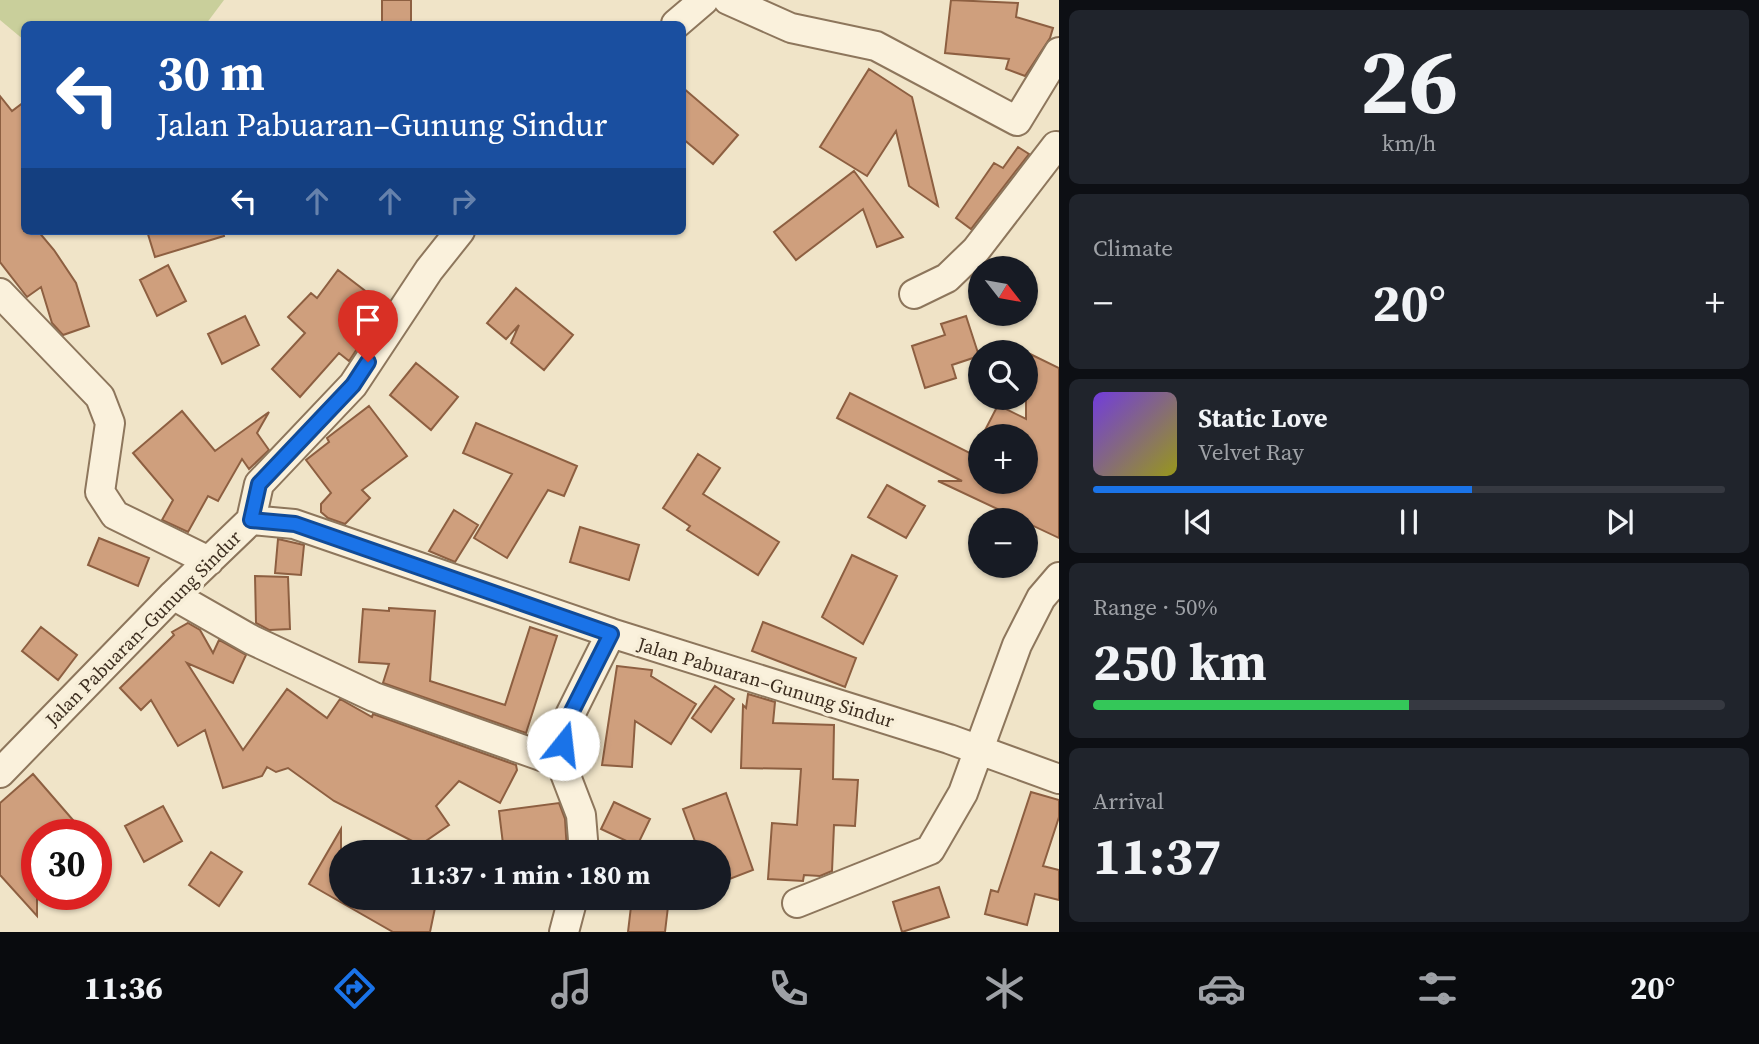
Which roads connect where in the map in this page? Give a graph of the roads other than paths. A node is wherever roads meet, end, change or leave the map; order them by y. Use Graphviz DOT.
graph roads {
  1 [pos="704,0"];
  2 [pos="728,0"];
  3 [pos="680,21"];
  4 [pos="1059,52"];
  5 [pos="1017,121"];
  6 [pos="1057,147"];
  7 [pos="457,235"];
  8 [pos="0,293"];
  9 [pos="914,294"];
  10 [pos="251,520"];
  11 [pos="209,562"];
  12 [pos="1059,577"];
  13 [pos="173,595"];
  14 [pos="611,634"];
  15 [pos="977,749"];
  16 [pos="561,763"];
  17 [pos="0,773"];
  18 [pos="1059,779"];
  19 [pos="583,840"];
  20 [pos="797,903"];
  21 [pos="570,910"];
  22 [pos="564,932"];
  1 -- 3 [label="street"];
  2 -- 5 [label="street"];
  4 -- 5 [label="street"];
  5 -- 6 [label="street"];
  6 -- 9 [label="street"];
  7 -- 10 [label="street"];
  8 -- 11 [label="street"];
  10 -- 11 [label="street, Jalan Pabuaran–Gunung Sindur"];
  10 -- 14 [label="street, Jalan Pabuaran–Gunung Sindur"];
  11 -- 13 [label="street, Jalan Pabuaran–Gunung Sindur"];
  12 -- 15 [label="street"];
  13 -- 16 [label="street"];
  13 -- 17 [label="street, Jalan Pabuaran–Gunung Sindur"];
  14 -- 15 [label="street, Jalan Pabuaran–Gunung Sindur"];
  14 -- 16 [label="street"];
  15 -- 18 [label="street, Jalan Pabuaran–Gunung Sindur"];
  15 -- 20 [label="street"];
  16 -- 19 [label="street"];
  21 -- 22 [label="street"];
}
